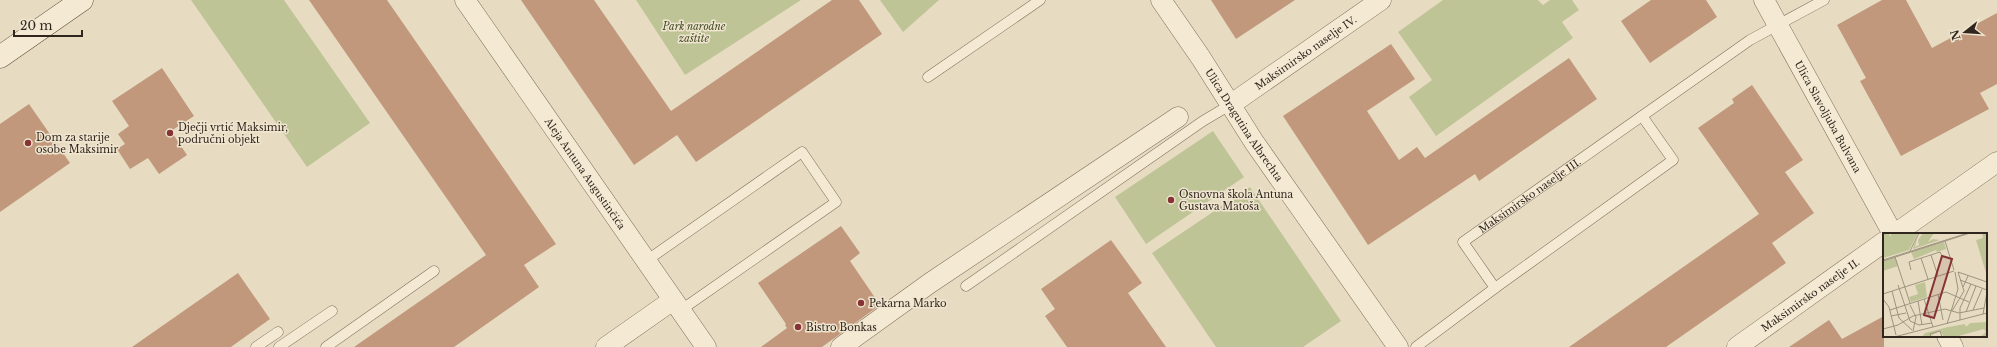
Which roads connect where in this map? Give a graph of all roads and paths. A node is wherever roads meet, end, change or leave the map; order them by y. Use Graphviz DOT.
graph roads {
  1 [pos="82,0"];
  2 [pos="465,0"];
  3 [pos="1040,0"];
  4 [pos="1161,0"];
  5 [pos="1381,0"];
  6 [pos="1764,0"];
  7 [pos="1824,0"];
  8 [pos="1777,26"];
  9 [pos="0,57"];
  10 [pos="928,77"];
  11 [pos="1230,105"];
  12 [pos="1642,116"];
  13 [pos="1178,117"];
  14 [pos="1997,162"];
  15 [pos="1893,233"];
  16 [pos="1895,233"];
  17 [pos="1883,243"];
  18 [pos="646,261"];
  19 [pos="434,271"];
  20 [pos="966,286"];
  21 [pos="1495,288"];
  22 [pos="677,305"];
  23 [pos="332,311"];
  24 [pos="278,332"];
  25 [pos="1948,337"];
  26 [pos="256,347"];
  27 [pos="279,347"];
  28 [pos="326,347"];
  29 [pos="606,347"];
  30 [pos="706,347"];
  31 [pos="841,347"];
  32 [pos="1398,347"];
  33 [pos="1416,347"];
  34 [pos="1737,347"];
  35 [pos="1953,347"];
  1 -- 9 [label="street"];
  2 -- 18 [label="street, Aleja Antuna Augustinčića"];
  3 -- 10 [label="lane"];
  4 -- 11 [label="street, Ulica Dragutina Albrechta"];
  5 -- 11 [label="street, Maksimirsko naselje IV."];
  6 -- 8 [label="street, Ulica Slavoljuba Bulvana"];
  7 -- 8 [label="lane, Maksimirsko naselje III."];
  8 -- 12 [label="lane, Maksimirsko naselje III."];
  8 -- 15 [label="street, Ulica Slavoljuba Bulvana"];
  11 -- 20 [label="lane"];
  11 -- 32 [label="street, Ulica Dragutina Albrechta"];
  12 -- 21 [label="lane"];
  12 -- 21 [label="lane, Maksimirsko naselje III."];
  13 -- 31 [label="street"];
  14 -- 16 [label="street"];
  17 -- 34 [label="street, Maksimirsko naselje II."];
  18 -- 22 [label="street, Aleja Antuna Augustinčića"];
  18 -- 22 [label="lane"];
  19 -- 28 [label="lane"];
  21 -- 33 [label="lane"];
  22 -- 29 [label="street"];
  22 -- 30 [label="street, Aleja Antuna Augustinčića"];
  23 -- 27 [label="lane"];
  24 -- 26 [label="lane"];
  25 -- 35 [label="street"];
}
